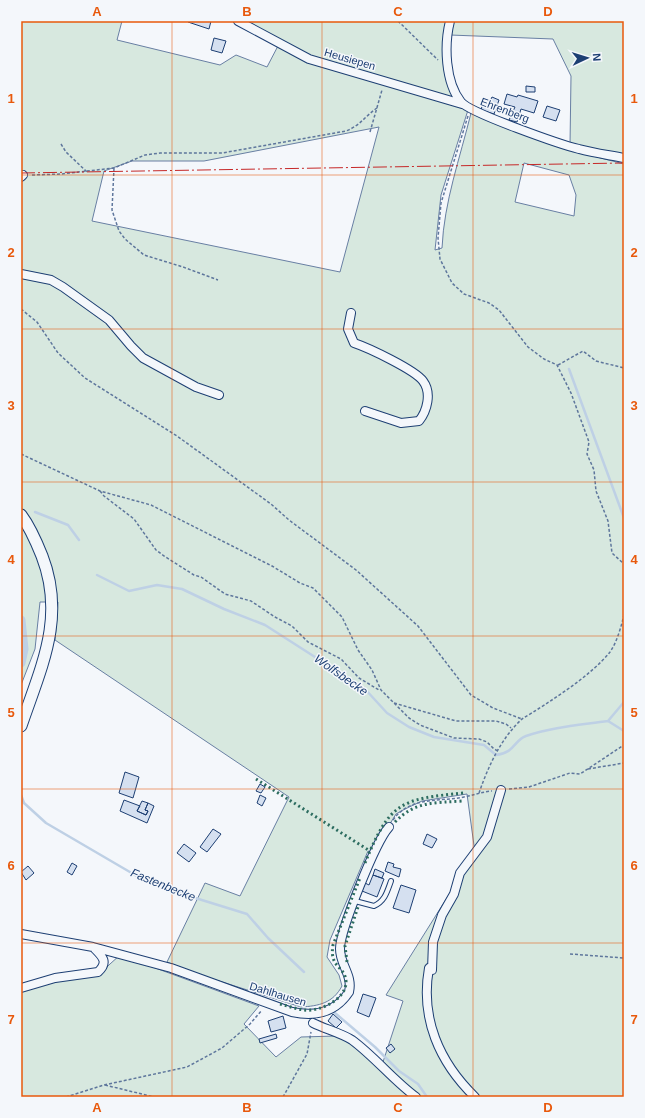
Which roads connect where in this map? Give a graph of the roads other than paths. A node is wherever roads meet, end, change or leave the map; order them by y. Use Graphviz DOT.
graph roads {
  1 [pos="238,21"];
  2 [pos="450,21"];
  3 [pos="462,104"];
  4 [pos="624,158"];
  5 [pos="21,274"];
  6 [pos="351,313"];
  7 [pos="219,395"];
  8 [pos="365,411"];
  9 [pos="21,515"];
  10 [pos="22,722"];
  11 [pos="501,790"];
  12 [pos="389,827"];
  13 [pos="391,881"];
  14 [pos="355,901"];
  15 [pos="21,934"];
  16 [pos="93,947"];
  17 [pos="21,988"];
  18 [pos="312,1023"];
  19 [pos="416,1097"];
  20 [pos="475,1097"];
  1 -- 3 [label="street, Heusiepen"];
  2 -- 3 [label="street, Ehrenberg"];
  3 -- 4 [label="street, Ehrenberg"];
  5 -- 7 [label="street"];
  6 -- 8 [label="street"];
  9 -- 10 [label="main road"];
  11 -- 20 [label="street"];
  12 -- 14 [label="street, Dahlhausen"];
  13 -- 14 [label="lane"];
  14 -- 16 [label="street, Dahlhausen"];
  15 -- 16 [label="street, Dahlhausen"];
  16 -- 17 [label="street"];
  18 -- 19 [label="street"];
}
